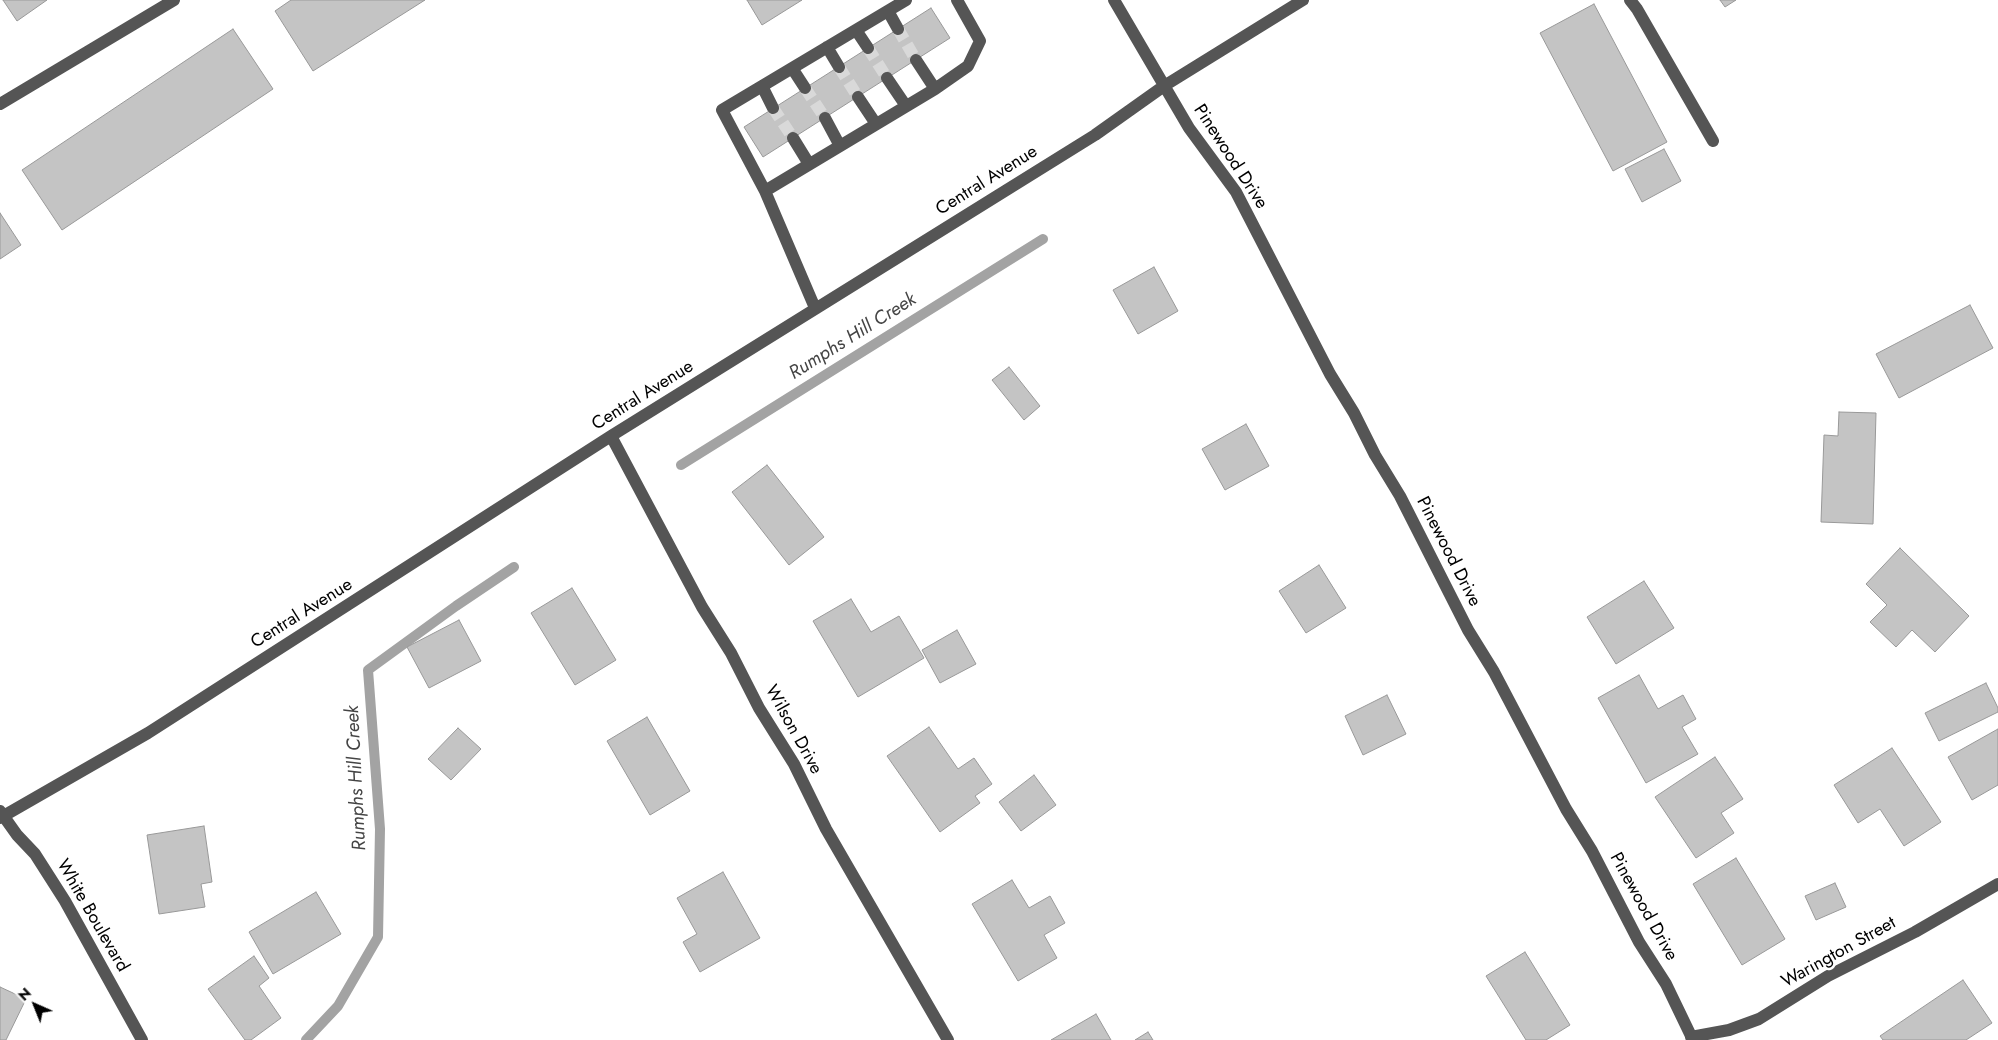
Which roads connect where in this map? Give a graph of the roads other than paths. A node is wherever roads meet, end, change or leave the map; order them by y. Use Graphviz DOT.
graph roads {
  1 [pos="174,0"];
  2 [pos="906,0"];
  3 [pos="957,0"];
  4 [pos="1114,0"];
  5 [pos="1303,0"];
  6 [pos="1630,0"];
  7 [pos="888,11"];
  8 [pos="898,29"];
  9 [pos="856,30"];
  10 [pos="827,47"];
  11 [pos="868,48"];
  12 [pos="916,60"];
  13 [pos="839,66"];
  14 [pos="792,68"];
  15 [pos="887,78"];
  16 [pos="762,86"];
  17 [pos="1164,86"];
  18 [pos="805,88"];
  19 [pos="935,89"];
  20 [pos="858,97"];
  21 [pos="0,104"];
  22 [pos="906,106"];
  23 [pos="774,108"];
  24 [pos="825,118"];
  25 [pos="876,124"];
  26 [pos="793,138"];
  27 [pos="1713,141"];
  28 [pos="840,146"];
  29 [pos="809,164"];
  30 [pos="765,192"];
  31 [pos="815,308"];
  32 [pos="611,436"];
  33 [pos="1,815"];
  34 [pos="1998,884"];
  35 [pos="1692,1038"];
  36 [pos="142,1040"];
  37 [pos="948,1040"];
  1 -- 21 [label="street"];
  2 -- 7 [label="street"];
  3 -- 19 [label="street"];
  4 -- 17 [label="street, Pinewood Drive"];
  5 -- 17 [label="street, Central Avenue"];
  6 -- 27 [label="street"];
  7 -- 8 [label="street"];
  7 -- 9 [label="street"];
  9 -- 10 [label="street"];
  9 -- 11 [label="street"];
  10 -- 13 [label="street"];
  10 -- 14 [label="street"];
  12 -- 19 [label="street"];
  14 -- 16 [label="street"];
  14 -- 18 [label="street"];
  15 -- 22 [label="street"];
  16 -- 23 [label="street"];
  16 -- 30 [label="street"];
  17 -- 31 [label="street, Central Avenue"];
  17 -- 35 [label="street, Pinewood Drive"];
  19 -- 22 [label="street"];
  20 -- 25 [label="street"];
  22 -- 25 [label="street"];
  24 -- 28 [label="street"];
  25 -- 28 [label="street"];
  26 -- 29 [label="street"];
  28 -- 29 [label="street"];
  29 -- 30 [label="street"];
  30 -- 31 [label="street"];
  31 -- 32 [label="street, Central Avenue"];
  32 -- 33 [label="street, Central Avenue"];
  32 -- 37 [label="street, Wilson Drive"];
  33 -- 36 [label="street, White Boulevard"];
  34 -- 35 [label="street, Warington Street"];
}
